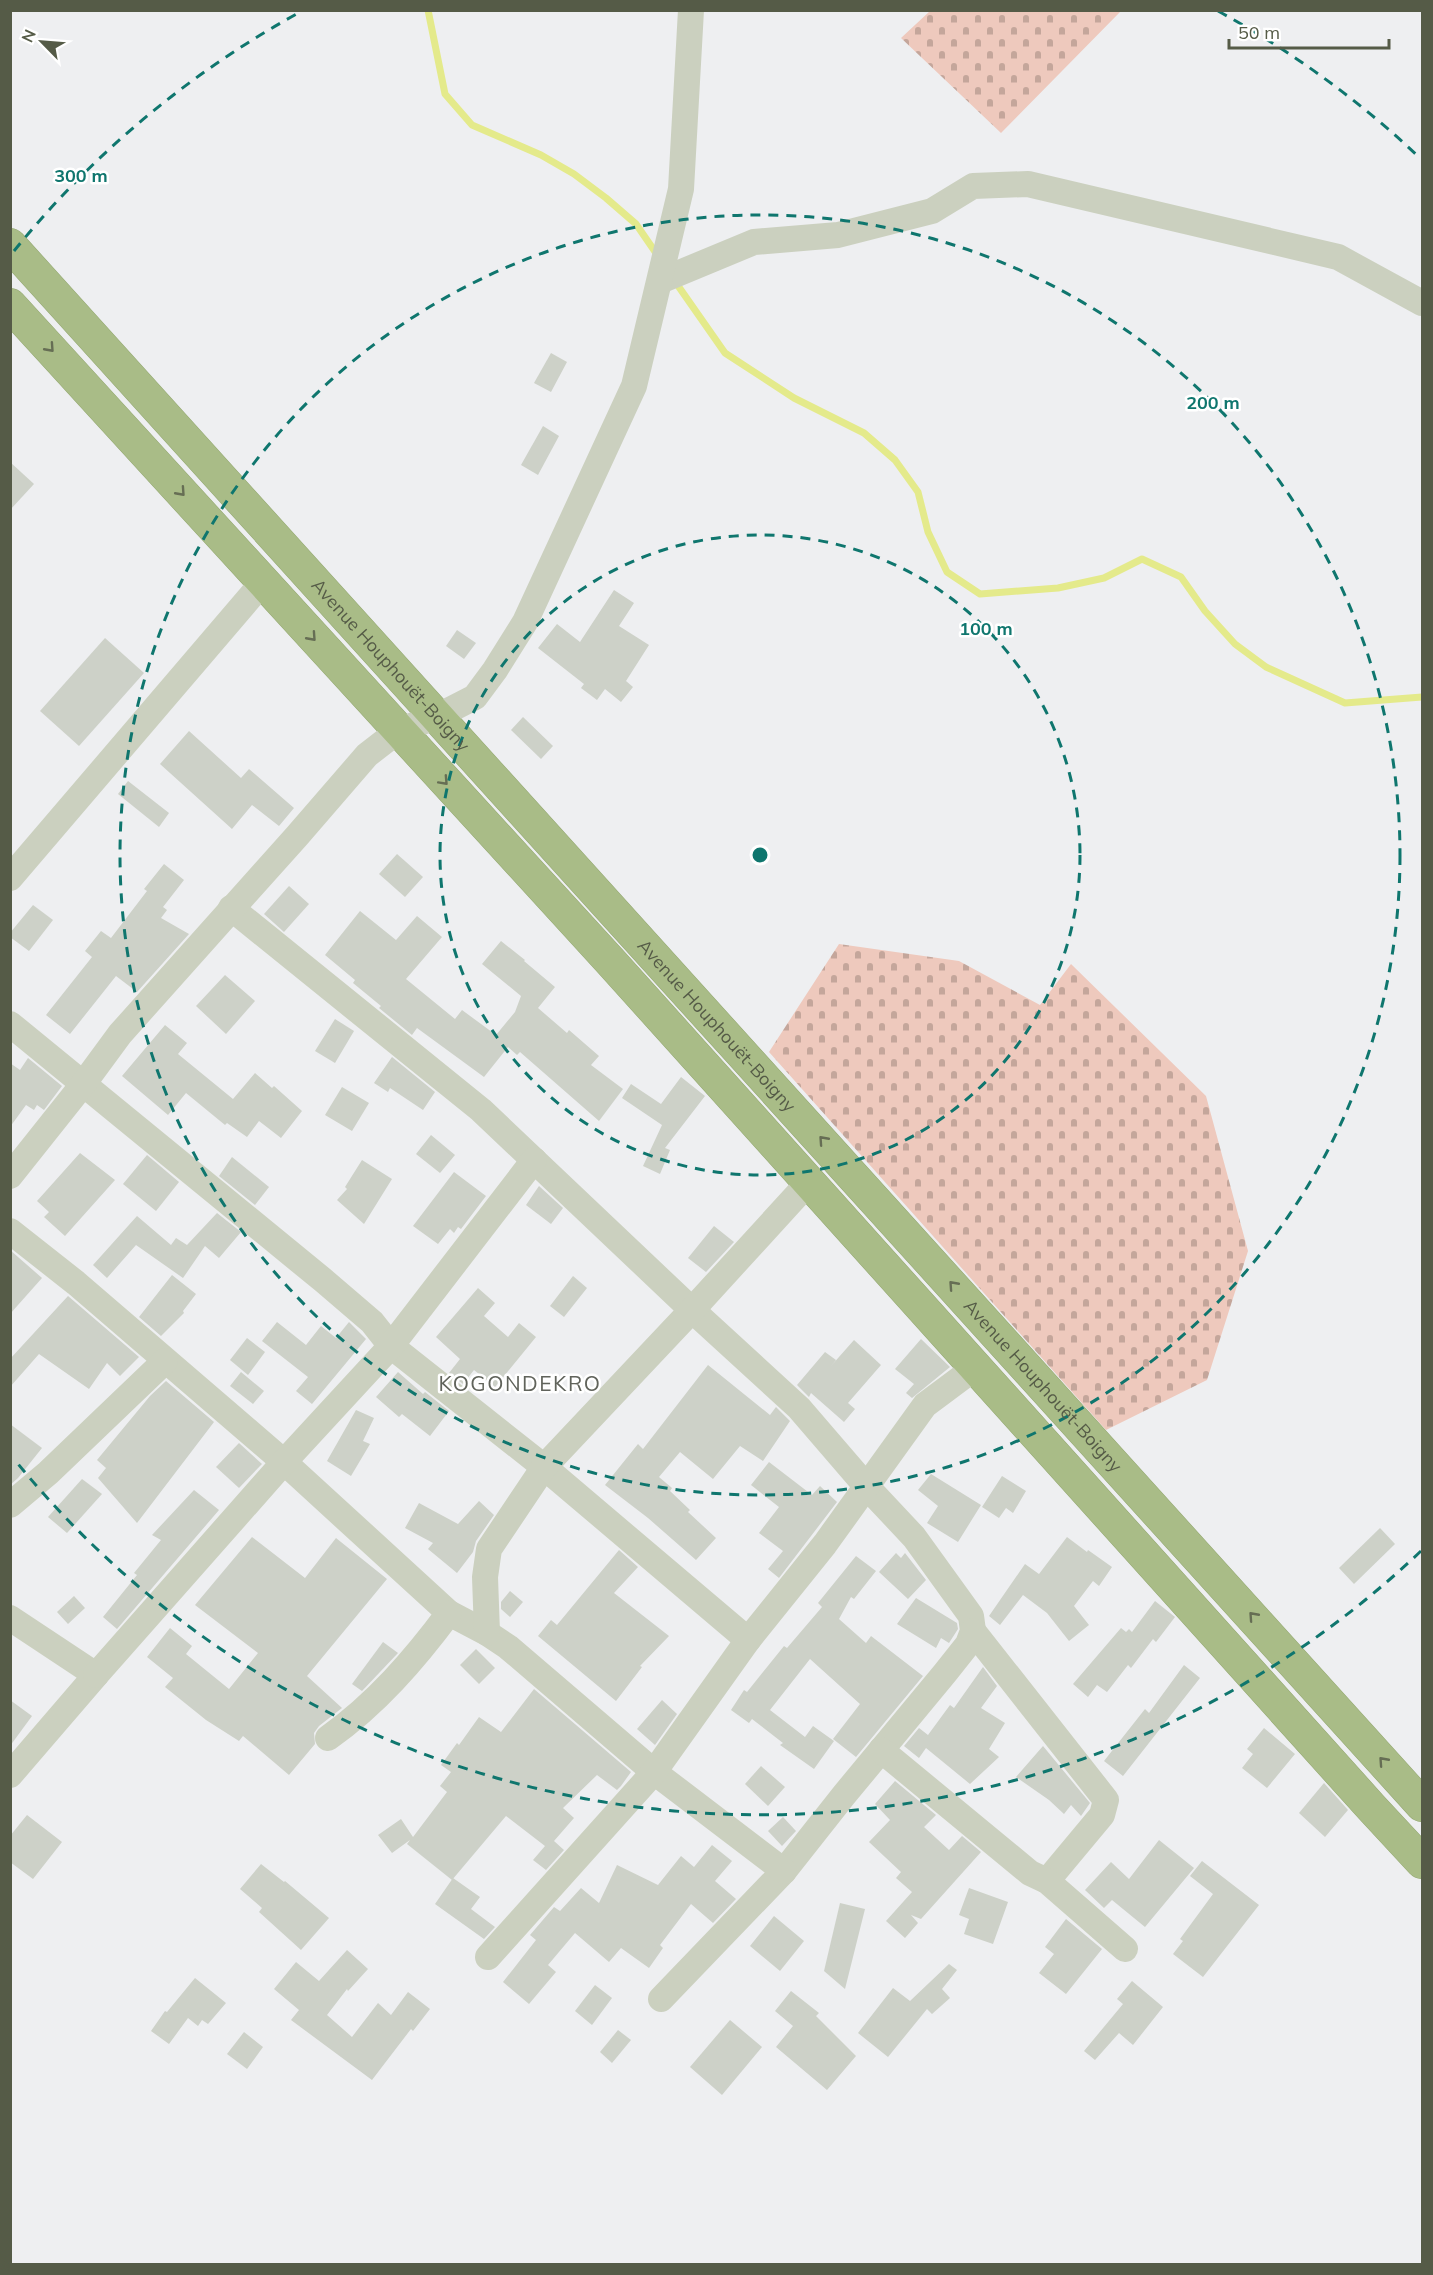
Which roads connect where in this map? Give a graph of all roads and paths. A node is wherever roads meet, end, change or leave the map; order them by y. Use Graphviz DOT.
graph roads {
  1 [pos="691,10"];
  2 [pos="10,245"];
  3 [pos="660,281"];
  4 [pos="1422,303"];
  5 [pos="10,305"];
  6 [pos="263,582"];
  7 [pos="438,716"];
  8 [pos="398,731"];
  9 [pos="10,878"];
  10 [pos="231,908"];
  11 [pos="10,1024"];
  12 [pos="84,1083"];
  13 [pos="534,1160"];
  14 [pos="10,1176"];
  15 [pos="808,1183"];
  16 [pos="10,1231"];
  17 [pos="692,1310"];
  18 [pos="391,1346"];
  19 [pos="165,1361"];
  20 [pos="976,1367"];
  21 [pos="284,1462"];
  22 [pos="544,1467"];
  23 [pos="867,1487"];
  24 [pos="10,1505"];
  25 [pos="449,1613"];
  26 [pos="10,1618"];
  27 [pos="973,1631"];
  28 [pos="487,1633"];
  29 [pos="748,1640"];
  30 [pos="96,1675"];
  31 [pos="328,1738"];
  32 [pos="881,1750"];
  33 [pos="654,1772"];
  34 [pos="10,1775"];
  35 [pos="1422,1805"];
  36 [pos="1422,1862"];
  37 [pos="784,1871"];
  38 [pos="1047,1881"];
  39 [pos="1125,1949"];
  40 [pos="488,1957"];
  41 [pos="661,1999"];
  1 -- 3 [label="street"];
  2 -- 7 [label="highway, Avenue Houphouët-Boigny"];
  3 -- 4 [label="street"];
  3 -- 7 [label="street"];
  5 -- 6 [label="highway, Avenue Houphouët-Boigny, one-way"];
  6 -- 8 [label="highway, Avenue Houphouët-Boigny, one-way"];
  6 -- 9 [label="street"];
  7 -- 8 [label="street"];
  35 -- 7 [label="highway, Avenue Houphouët-Boigny, one-way"];
  8 -- 10 [label="street"];
  8 -- 15 [label="highway, Avenue Houphouët-Boigny, one-way"];
  10 -- 12 [label="street"];
  10 -- 13 [label="street"];
  11 -- 12 [label="street"];
  12 -- 14 [label="street"];
  12 -- 18 [label="street"];
  13 -- 17 [label="street"];
  13 -- 18 [label="street"];
  15 -- 17 [label="street"];
  15 -- 20 [label="highway, Avenue Houphouët-Boigny"];
  16 -- 19 [label="street"];
  17 -- 22 [label="street"];
  17 -- 23 [label="street"];
  18 -- 21 [label="street"];
  18 -- 22 [label="street"];
  19 -- 21 [label="street"];
  19 -- 24 [label="street"];
  20 -- 23 [label="street"];
  20 -- 36 [label="highway, Avenue Houphouët-Boigny"];
  21 -- 25 [label="street"];
  21 -- 30 [label="street"];
  22 -- 28 [label="street"];
  22 -- 29 [label="street"];
  23 -- 27 [label="street"];
  23 -- 29 [label="street"];
  25 -- 28 [label="street"];
  25 -- 31 [label="street"];
  26 -- 30 [label="street"];
  27 -- 32 [label="street"];
  27 -- 38 [label="street"];
  28 -- 33 [label="street"];
  29 -- 33 [label="street"];
  30 -- 34 [label="street"];
  32 -- 37 [label="street"];
  32 -- 38 [label="street"];
  33 -- 37 [label="street"];
  33 -- 40 [label="street"];
  37 -- 41 [label="street"];
  38 -- 39 [label="street"];
}
